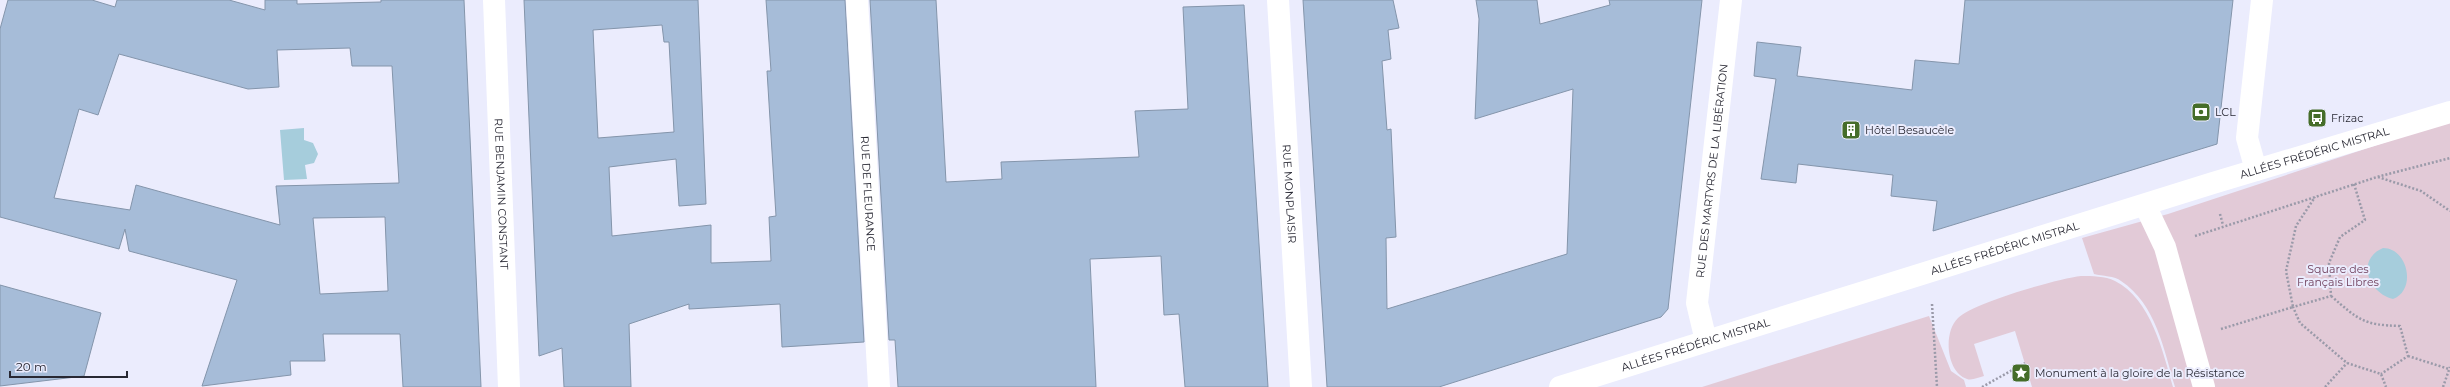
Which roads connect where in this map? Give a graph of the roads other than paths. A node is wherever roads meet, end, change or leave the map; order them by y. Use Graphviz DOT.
graph roads {
  1 [pos="494,0"];
  2 [pos="857,0"];
  3 [pos="1278,0"];
  4 [pos="1730,0"];
  5 [pos="2262,0"];
  6 [pos="2450,112"];
  7 [pos="2256,170"];
  8 [pos="2145,205"];
  9 [pos="1706,342"];
  10 [pos="509,387"];
  11 [pos="879,387"];
  12 [pos="1302,387"];
  13 [pos="1560,387"];
  14 [pos="2204,387"];
  1 -- 10 [label="street, RUE BENJAMIN CONSTANT"];
  2 -- 11 [label="street, RUE DE FLEURANCE"];
  3 -- 12 [label="street, RUE MONPLAISIR"];
  4 -- 9 [label="street, RUE DES MARTYRS DE LA LIBÉRATION"];
  5 -- 7 [label="street"];
  6 -- 7 [label="street, ALLÉES FRÉDÉRIC MISTRAL"];
  7 -- 8 [label="street, ALLÉES FRÉDÉRIC MISTRAL"];
  8 -- 9 [label="street, ALLÉES FRÉDÉRIC MISTRAL"];
  8 -- 14 [label="street"];
  9 -- 13 [label="street, ALLÉES FRÉDÉRIC MISTRAL"];
}
